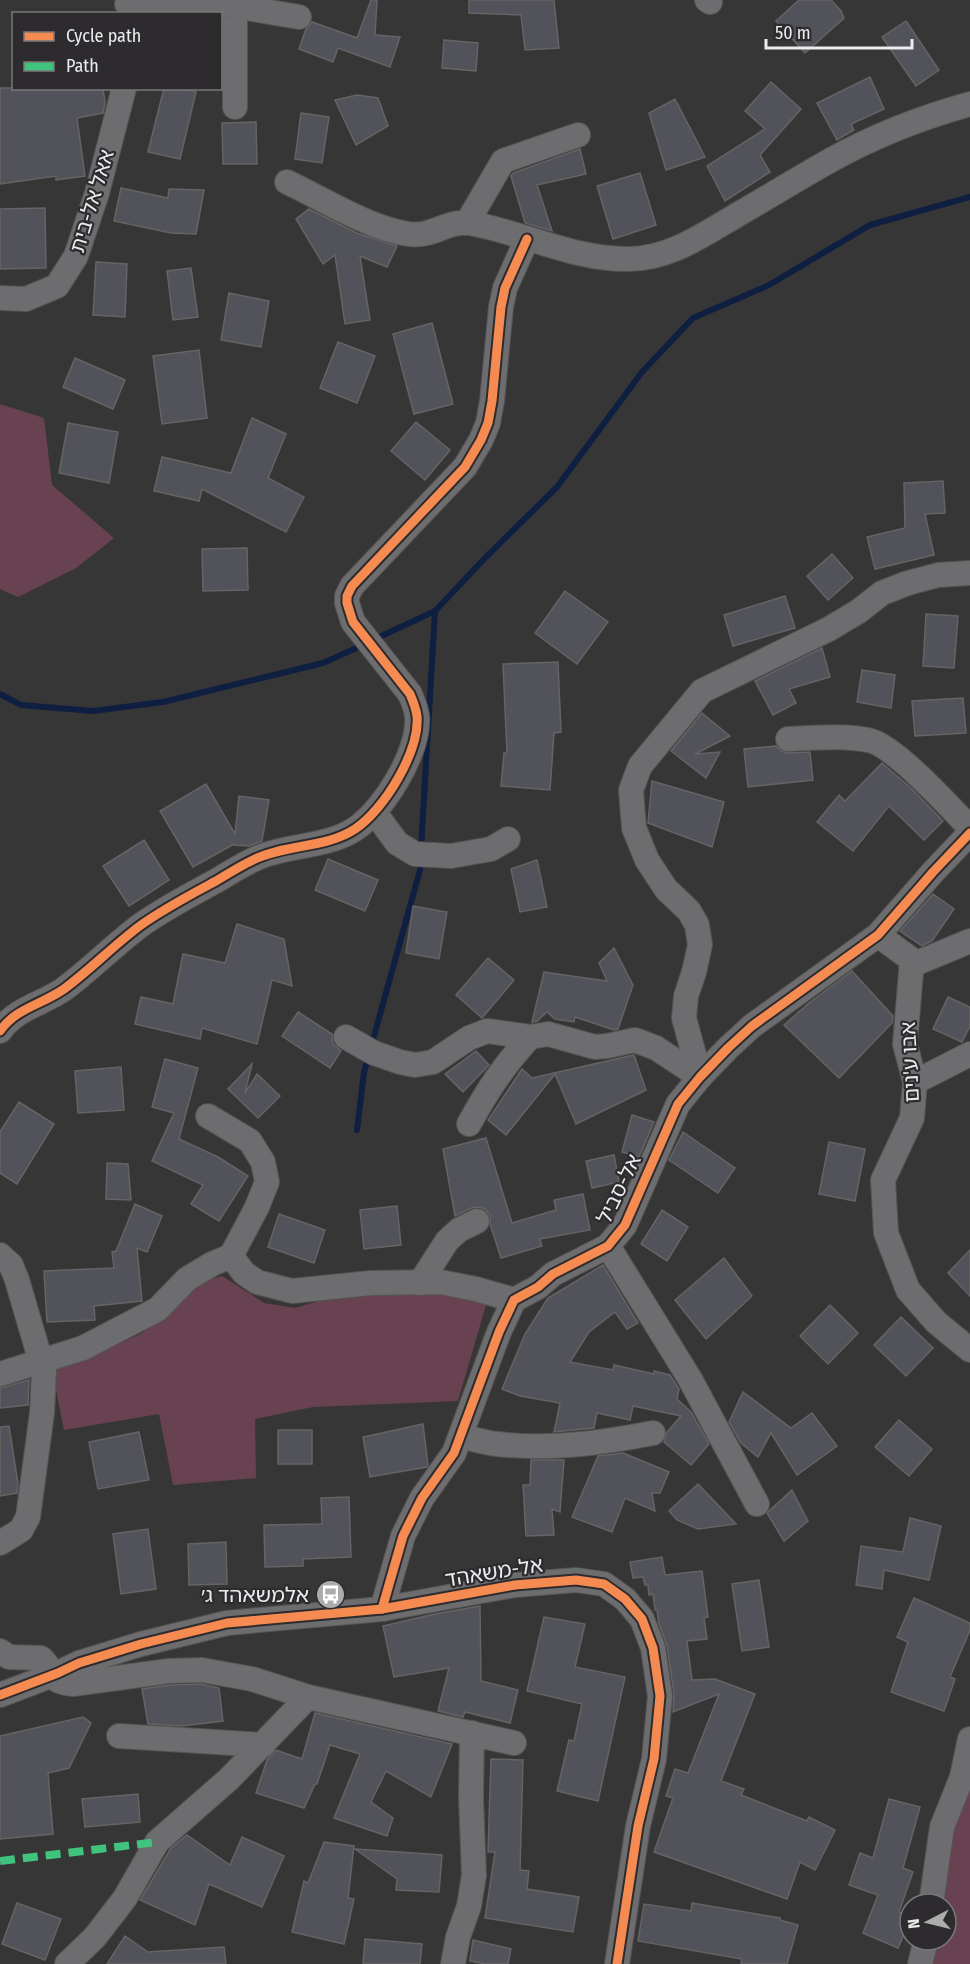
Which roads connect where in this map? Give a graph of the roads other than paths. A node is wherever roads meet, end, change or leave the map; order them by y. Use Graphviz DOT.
graph roads {
  1 [pos="128,6"];
  2 [pos="235,6"];
  3 [pos="299,17"];
  4 [pos="123,90"];
  5 [pos="970,104"];
  6 [pos="235,107"];
  7 [pos="578,135"];
  8 [pos="287,182"];
  9 [pos="467,223"];
  10 [pos="527,239"];
  11 [pos="0,298"];
  12 [pos="970,573"];
  13 [pos="788,739"];
  14 [pos="381,821"];
  15 [pos="970,828"];
  16 [pos="970,833"];
  17 [pos="508,839"];
  18 [pos="878,935"];
  19 [pos="970,941"];
  20 [pos="912,965"];
  21 [pos="0,1031"];
  22 [pos="346,1037"];
  23 [pos="530,1037"];
  24 [pos="970,1054"];
  25 [pos="700,1077"];
  26 [pos="915,1082"];
  27 [pos="208,1116"];
  28 [pos="469,1124"];
  29 [pos="477,1221"];
  30 [pos="608,1246"];
  31 [pos="0,1255"];
  32 [pos="231,1256"];
  33 [pos="420,1283"];
  34 [pos="514,1300"];
  35 [pos="970,1350"];
  36 [pos="42,1361"];
  37 [pos="0,1374"];
  38 [pos="653,1433"];
  39 [pos="461,1436"];
  40 [pos="757,1504"];
  41 [pos="0,1542"];
  42 [pos="382,1609"];
  43 [pos="0,1651"];
  44 [pos="53,1675"];
  45 [pos="0,1695"];
  46 [pos="308,1697"];
  47 [pos="472,1733"];
  48 [pos="119,1736"];
  49 [pos="970,1739"];
  50 [pos="514,1743"];
  51 [pos="263,1745"];
  52 [pos="933,1892"];
  53 [pos="67,1964"];
  54 [pos="453,1964"];
  55 [pos="617,1964"];
  1 -- 2 [label="street"];
  2 -- 3 [label="street"];
  2 -- 6 [label="street"];
  4 -- 11 [label="street, אאל אל-בית"];
  5 -- 10 [label="street"];
  7 -- 9 [label="street"];
  8 -- 9 [label="street"];
  9 -- 10 [label="street"];
  10 -- 21 [label="street"];
  12 -- 25 [label="street"];
  13 -- 15 [label="street"];
  14 -- 17 [label="street"];
  16 -- 18 [label="street, אל-סביל"];
  18 -- 20 [label="street"];
  18 -- 25 [label="street, אל-סביל"];
  19 -- 20 [label="street"];
  20 -- 26 [label="street, אבו ע'נים"];
  22 -- 23 [label="street"];
  23 -- 25 [label="street"];
  23 -- 28 [label="street"];
  24 -- 26 [label="street"];
  25 -- 30 [label="street, אל-סביל"];
  26 -- 35 [label="street, אבו ע'נים"];
  27 -- 32 [label="street"];
  29 -- 33 [label="street"];
  30 -- 34 [label="street, אל-סביל"];
  30 -- 40 [label="street"];
  31 -- 36 [label="street"];
  32 -- 33 [label="street"];
  32 -- 36 [label="street"];
  33 -- 34 [label="street"];
  34 -- 39 [label="street"];
  36 -- 37 [label="street"];
  36 -- 41 [label="street"];
  38 -- 39 [label="street"];
  39 -- 42 [label="street"];
  42 -- 44 [label="street, אל-משאהד"];
  42 -- 55 [label="street, אל-משאהד"];
  43 -- 44 [label="street"];
  44 -- 45 [label="street, אל-משאהד"];
  44 -- 46 [label="street"];
  46 -- 47 [label="street"];
  46 -- 51 [label="street"];
  47 -- 50 [label="street"];
  47 -- 54 [label="street"];
  48 -- 51 [label="street"];
  49 -- 52 [label="street"];
  51 -- 53 [label="street"];
}
